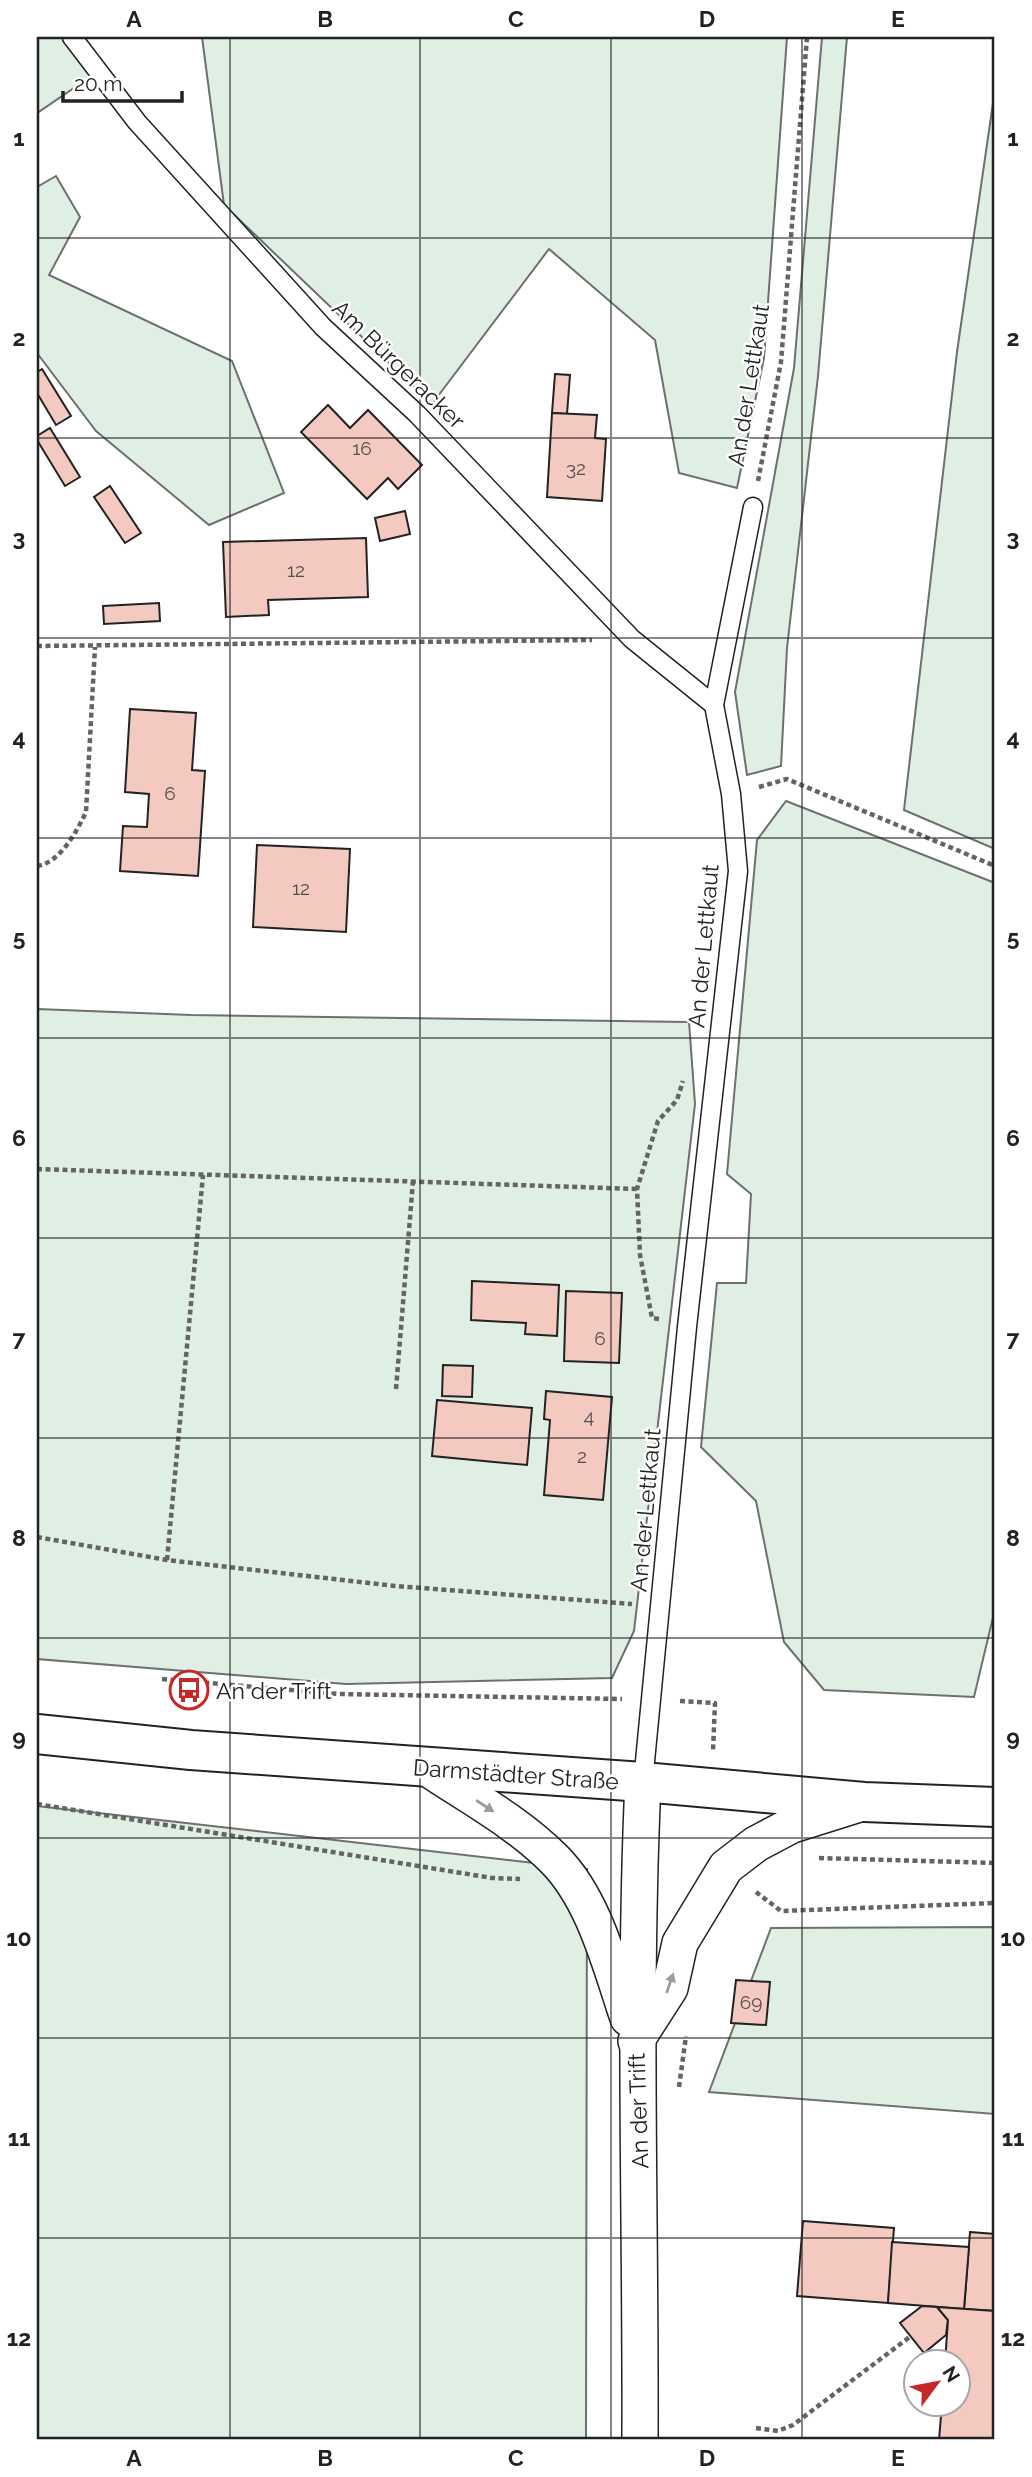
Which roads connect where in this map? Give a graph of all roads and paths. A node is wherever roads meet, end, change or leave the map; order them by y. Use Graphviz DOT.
graph roads {
  1 [pos="72,37"];
  2 [pos="807,37"];
  3 [pos="753,507"];
  4 [pos="632,639"];
  5 [pos="37,646"];
  6 [pos="95,647"];
  7 [pos="714,705"];
  8 [pos="731,794"];
  9 [pos="37,866"];
  10 [pos="995,866"];
  11 [pos="684,1076"];
  12 [pos="37,1169"];
  13 [pos="203,1175"];
  14 [pos="413,1181"];
  15 [pos="637,1189"];
  16 [pos="687,1327"];
  17 [pos="396,1389"];
  18 [pos="37,1537"];
  19 [pos="167,1560"];
  20 [pos="660,1606"];
  21 [pos="162,1679"];
  22 [pos="652,1700"];
  23 [pos="37,1734"];
  24 [pos="427,1769"];
  25 [pos="643,1782"];
  26 [pos="712,1788"];
  27 [pos="864,1802"];
  28 [pos="37,1804"];
  29 [pos="995,1807"];
  30 [pos="808,1859"];
  31 [pos="555,1860"];
  32 [pos="995,1863"];
  33 [pos="747,1885"];
  34 [pos="995,1903"];
  35 [pos="688,2023"];
  36 [pos="636,2041"];
  37 [pos="678,2098"];
  38 [pos="911,2336"];
  39 [pos="756,2428"];
  40 [pos="640,2440"];
  1 -- 4 [label="lane, Am Bürgeracker"];
  2 -- 3 [label="path, An der Lettkaut"];
  3 -- 7 [label="lane, An der Lettkaut"];
  4 -- 6 [label="path"];
  4 -- 7 [label="lane, Am Bürgeracker"];
  5 -- 6 [label="path"];
  6 -- 9 [label="path"];
  7 -- 8 [label="lane, An der Lettkaut"];
  8 -- 10 [label="path"];
  8 -- 16 [label="lane, An der Lettkaut"];
  11 -- 15 [label="path"];
  12 -- 13 [label="path"];
  13 -- 14 [label="path"];
  13 -- 19 [label="path"];
  14 -- 15 [label="path"];
  14 -- 17 [label="path"];
  15 -- 16 [label="path"];
  16 -- 20 [label="lane, An der Lettkaut"];
  18 -- 19 [label="path"];
  19 -- 20 [label="path"];
  20 -- 22 [label="lane, An der Lettkaut"];
  21 -- 22 [label="path"];
  22 -- 25 [label="lane, An der Lettkaut"];
  22 -- 26 [label="path"];
  23 -- 24 [label="main road, Darmstädter Straße"];
  24 -- 25 [label="main road, Darmstädter Straße"];
  24 -- 31 [label="street, one-way"];
  25 -- 26 [label="main road, Darmstädter Straße"];
  25 -- 36 [label="street, An der Trift"];
  26 -- 27 [label="main road, Darmstädter Straße"];
  27 -- 29 [label="main road, Darmstädter Straße"];
  36 -- 27 [label="street, one-way"];
  28 -- 31 [label="path"];
  30 -- 32 [label="path"];
  31 -- 36 [label="street"];
  33 -- 34 [label="path"];
  35 -- 37 [label="path"];
  36 -- 40 [label="street, An der Trift"];
  38 -- 39 [label="path"];
}
